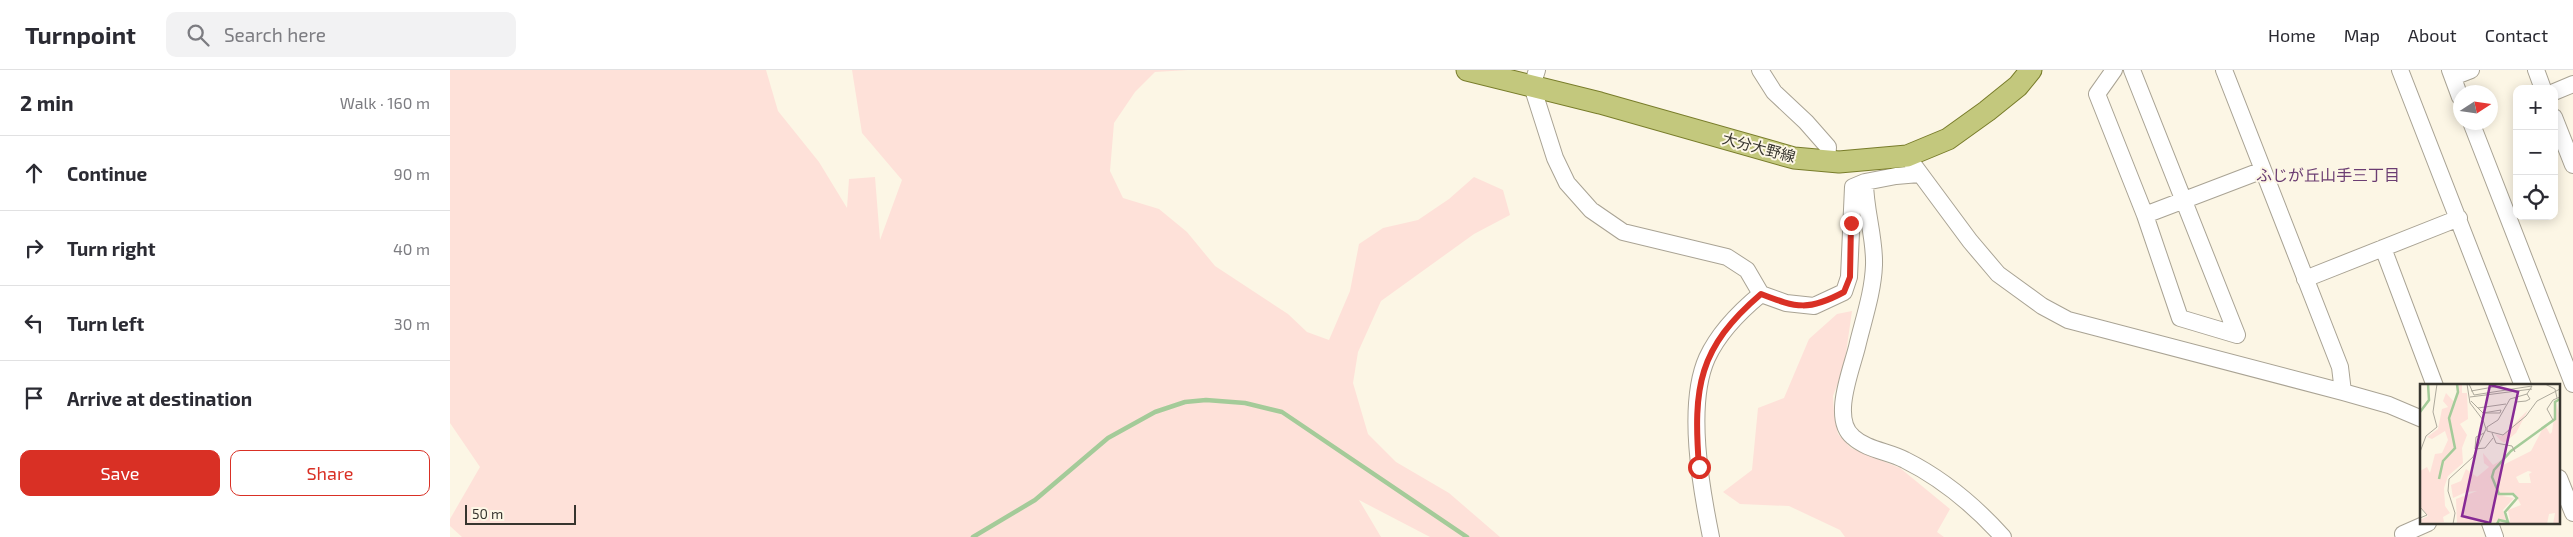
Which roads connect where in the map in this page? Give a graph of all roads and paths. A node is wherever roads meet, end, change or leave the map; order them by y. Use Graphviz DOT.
graph roads {
  1 [pos="1467,70"];
  2 [pos="1760,70"];
  3 [pos="2031,70"];
  4 [pos="2114,70"];
  5 [pos="2132,70"];
  6 [pos="2224,70"];
  7 [pos="2400,70"];
  8 [pos="2471,70"];
  9 [pos="2536,70"];
  10 [pos="2451,73"];
  11 [pos="1534,78"];
  12 [pos="2573,84"];
  13 [pos="2456,85"];
  14 [pos="2542,85"];
  15 [pos="2558,90"];
  16 [pos="2558,127"];
  17 [pos="2474,130"];
  18 [pos="1907,156"];
  19 [pos="1827,161"];
  20 [pos="2573,163"];
  21 [pos="2263,170"];
  22 [pos="1919,174"];
  23 [pos="1866,182"];
  24 [pos="2184,199"];
  25 [pos="2145,215"];
  26 [pos="2459,218"];
  27 [pos="2383,248"];
  28 [pos="2305,279"];
  29 [pos="1761,294"];
  30 [pos="2572,380"];
  31 [pos="2434,384"];
  32 [pos="2522,384"];
  33 [pos="2343,392"];
  34 [pos="2420,418"];
  35 [pos="2560,480"];
  36 [pos="2573,513"];
  37 [pos="2426,524"];
  38 [pos="2490,524"];
  39 [pos="1711,537"];
  40 [pos="2003,537"];
  41 [pos="2404,537"];
  42 [pos="2495,537"];
  1 -- 11 [label="main road, 大分大野線"];
  2 -- 19 [label="street"];
  3 -- 18 [label="main road, 大分大野線"];
  4 -- 25 [label="street"];
  5 -- 24 [label="street"];
  6 -- 21 [label="street"];
  7 -- 26 [label="street"];
  8 -- 10 [label="street"];
  9 -- 14 [label="street"];
  10 -- 13 [label="street"];
  11 -- 19 [label="main road, 大分大野線"];
  11 -- 29 [label="street"];
  12 -- 15 [label="street"];
  16 -- 20 [label="street"];
  17 -- 30 [label="street"];
  18 -- 19 [label="main road, 大分大野線"];
  18 -- 22 [label="street"];
  21 -- 24 [label="street"];
  21 -- 28 [label="street"];
  22 -- 23 [label="street"];
  22 -- 33 [label="street"];
  23 -- 29 [label="street"];
  23 -- 40 [label="street"];
  24 -- 25 [label="street"];
  24 -- 25 [label="street"];
  26 -- 27 [label="street"];
  26 -- 32 [label="street"];
  27 -- 28 [label="street"];
  27 -- 31 [label="street"];
  28 -- 33 [label="street"];
  29 -- 39 [label="street"];
  33 -- 34 [label="street"];
  35 -- 36 [label="street"];
  37 -- 41 [label="street"];
  38 -- 42 [label="street"];
}
